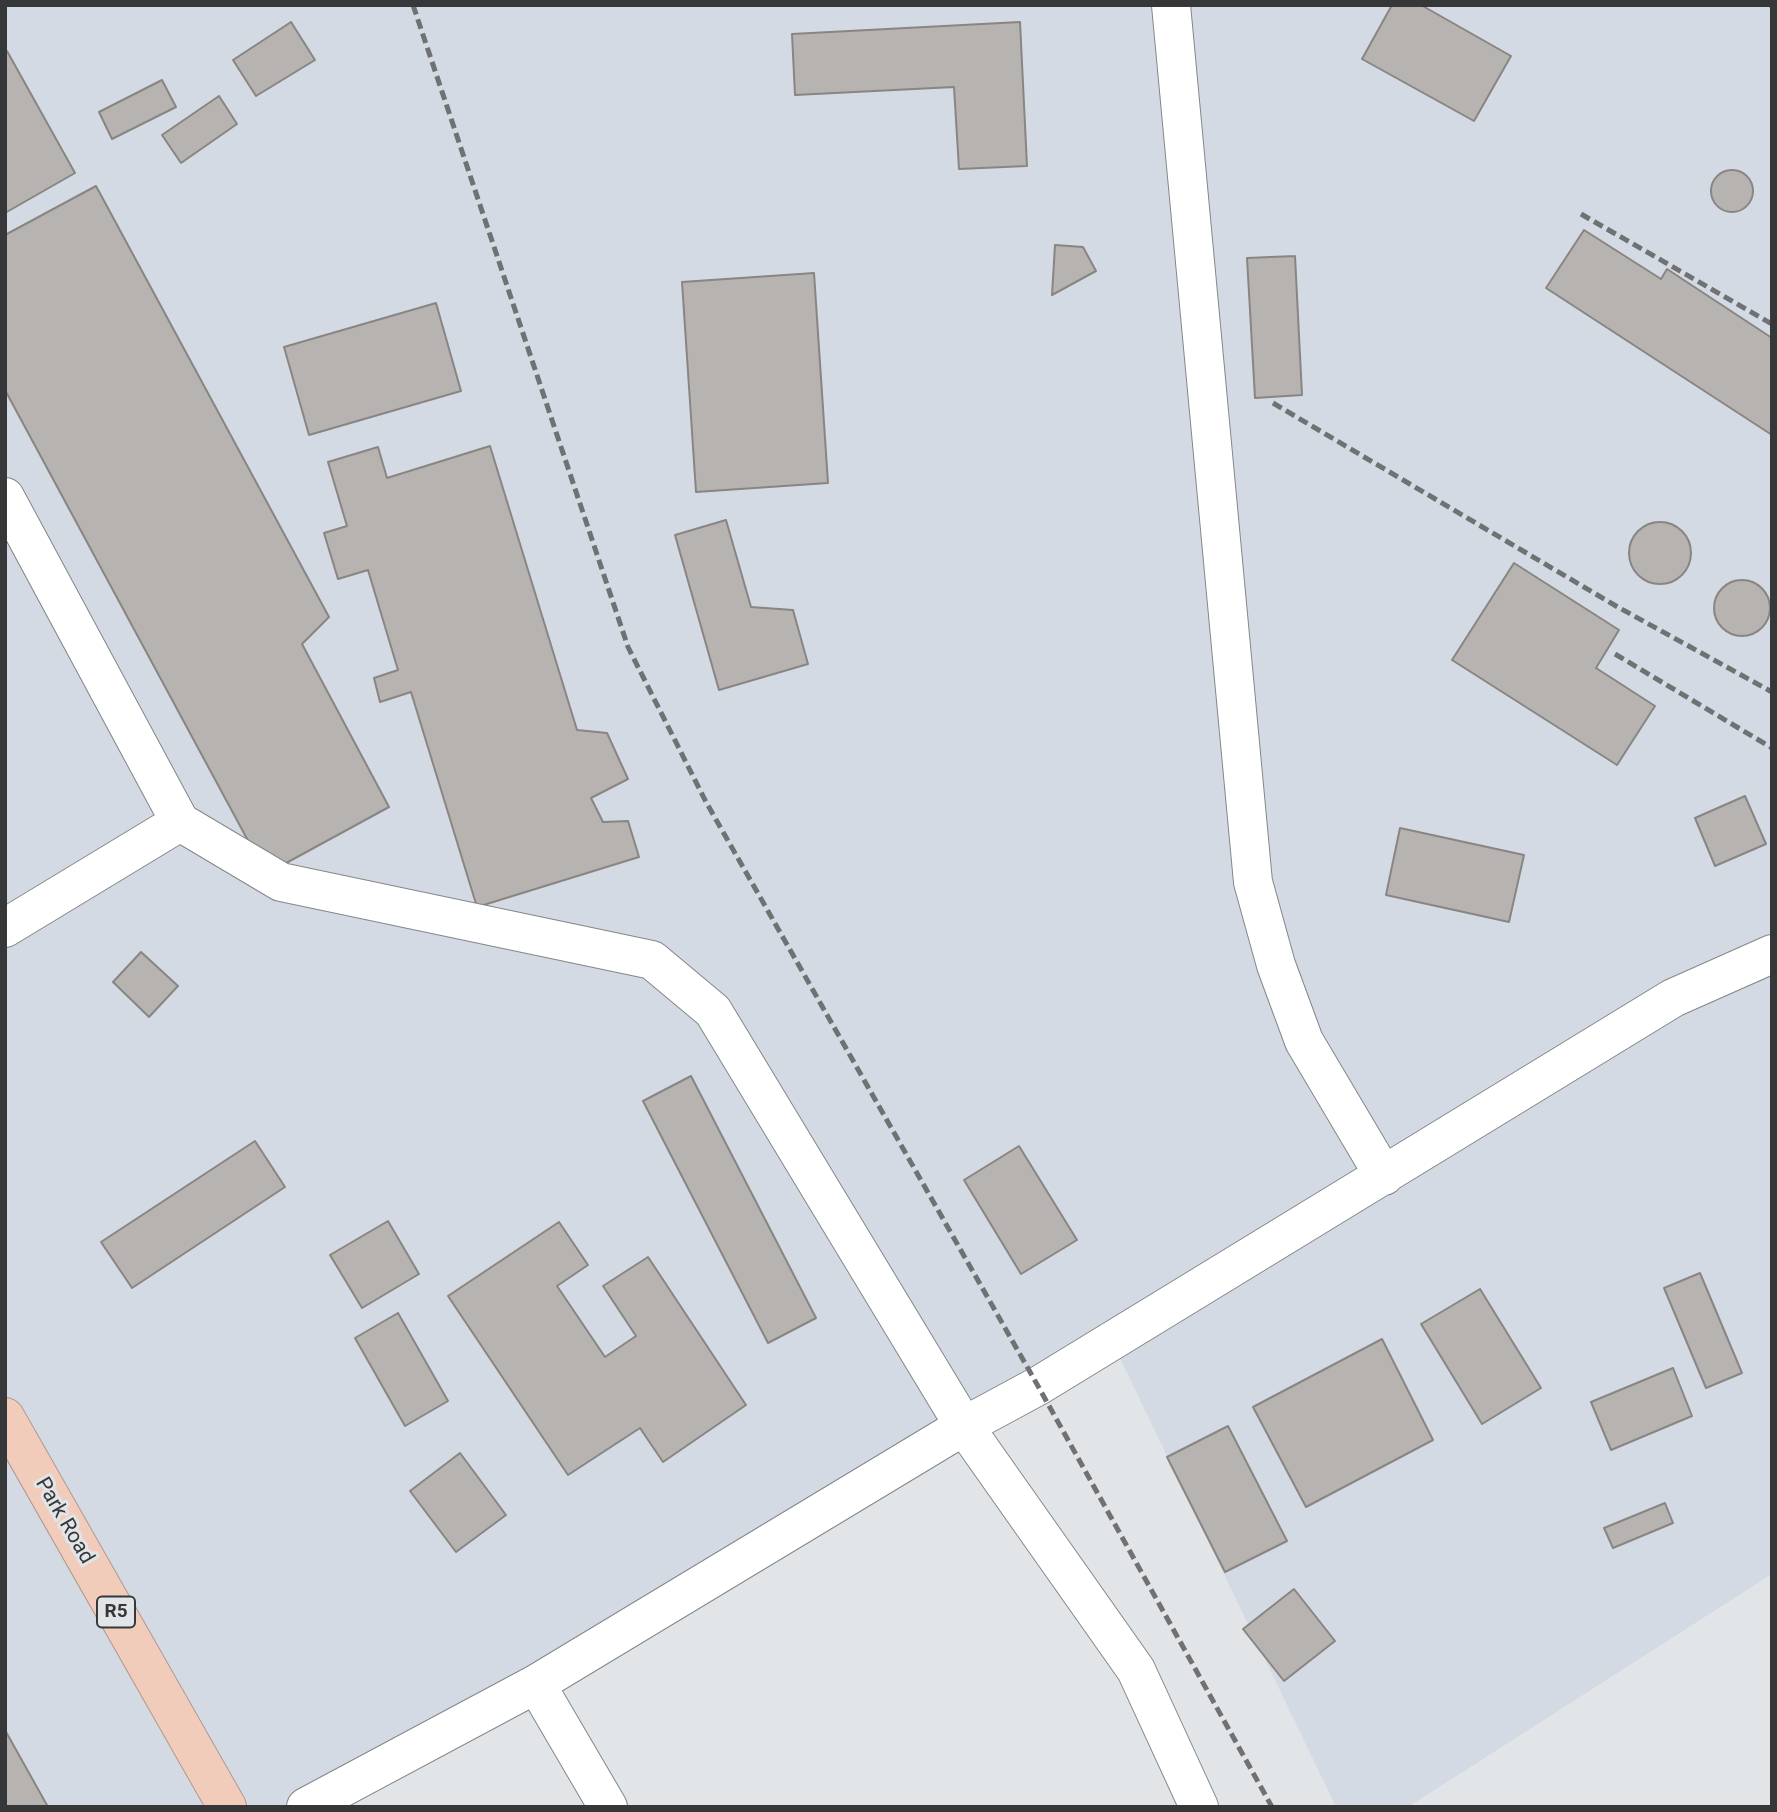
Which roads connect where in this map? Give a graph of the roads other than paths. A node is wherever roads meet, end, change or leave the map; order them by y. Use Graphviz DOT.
graph roads {
  1 [pos="1171,5"];
  2 [pos="5,497"];
  3 [pos="180,822"];
  4 [pos="5,928"];
  5 [pos="1772,954"];
  6 [pos="1384,1176"];
  7 [pos="5,1417"];
  8 [pos="964,1426"];
  9 [pos="536,1684"];
  10 [pos="227,1807"];
  11 [pos="306,1807"];
  12 [pos="608,1807"];
  13 [pos="1199,1807"];
  1 -- 6 [label="street"];
  2 -- 3 [label="street"];
  3 -- 4 [label="street"];
  3 -- 8 [label="street"];
  5 -- 6 [label="street"];
  6 -- 8 [label="street"];
  7 -- 10 [label="highway, Park Road / R5"];
  8 -- 9 [label="street"];
  8 -- 13 [label="street"];
  9 -- 11 [label="street"];
  9 -- 12 [label="street"];
}
